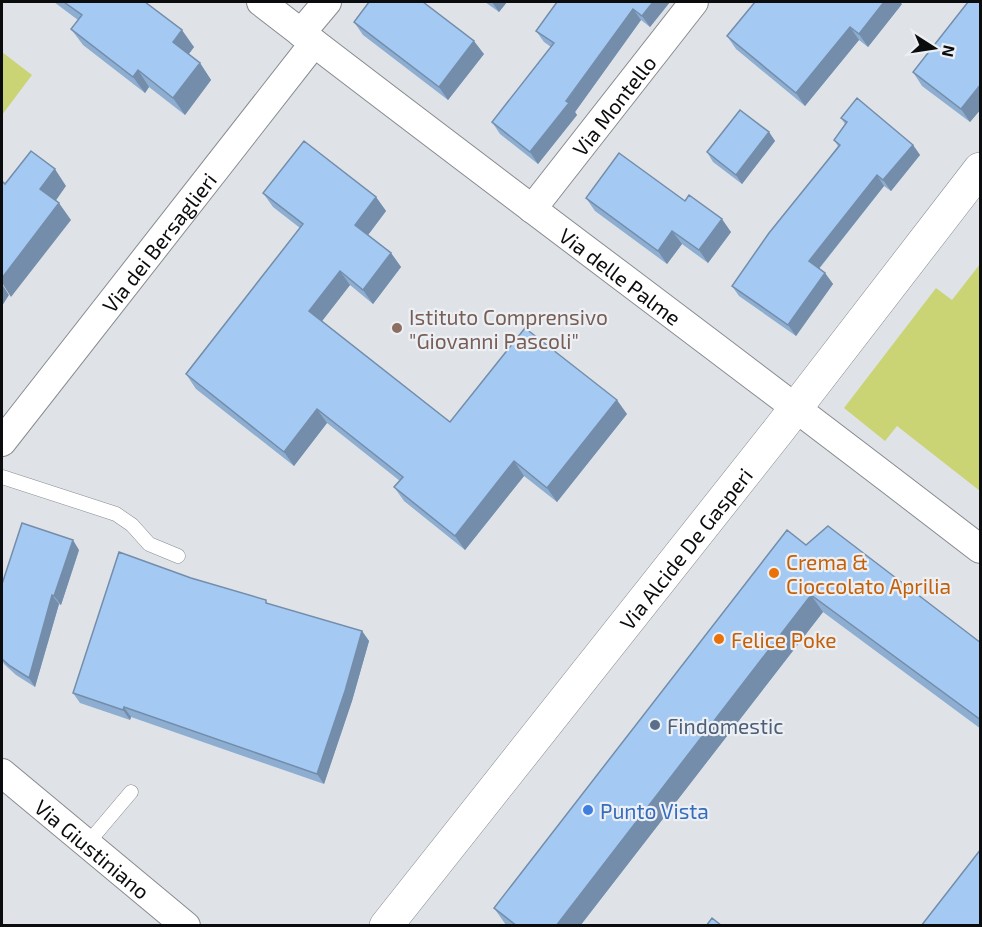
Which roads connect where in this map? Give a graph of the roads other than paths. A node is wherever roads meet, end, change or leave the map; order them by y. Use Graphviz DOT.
graph roads {
  1 [pos="261,2"];
  2 [pos="327,2"];
  3 [pos="694,2"];
  4 [pos="302,34"];
  5 [pos="981,169"];
  6 [pos="532,209"];
  7 [pos="796,407"];
  8 [pos="2,442"];
  9 [pos="2,477"];
  10 [pos="981,549"];
  11 [pos="178,556"];
  12 [pos="2,773"];
  13 [pos="131,792"];
  14 [pos="87,844"];
  15 [pos="186,926"];
  16 [pos="386,926"];
  1 -- 4 [label="street, Via delle Palme"];
  2 -- 4 [label="street, Via dei Bersaglieri"];
  3 -- 6 [label="street, Via Montello"];
  4 -- 6 [label="street, Via delle Palme"];
  4 -- 8 [label="street, Via dei Bersaglieri"];
  5 -- 7 [label="street, Via Alcide De Gasperi"];
  6 -- 7 [label="street, Via delle Palme"];
  7 -- 10 [label="street, Via delle Palme"];
  7 -- 16 [label="street, Via Alcide De Gasperi"];
  9 -- 11 [label="lane"];
  12 -- 14 [label="street, Via Giustiniano"];
  13 -- 14 [label="lane"];
  14 -- 15 [label="street, Via Giustiniano"];
}
